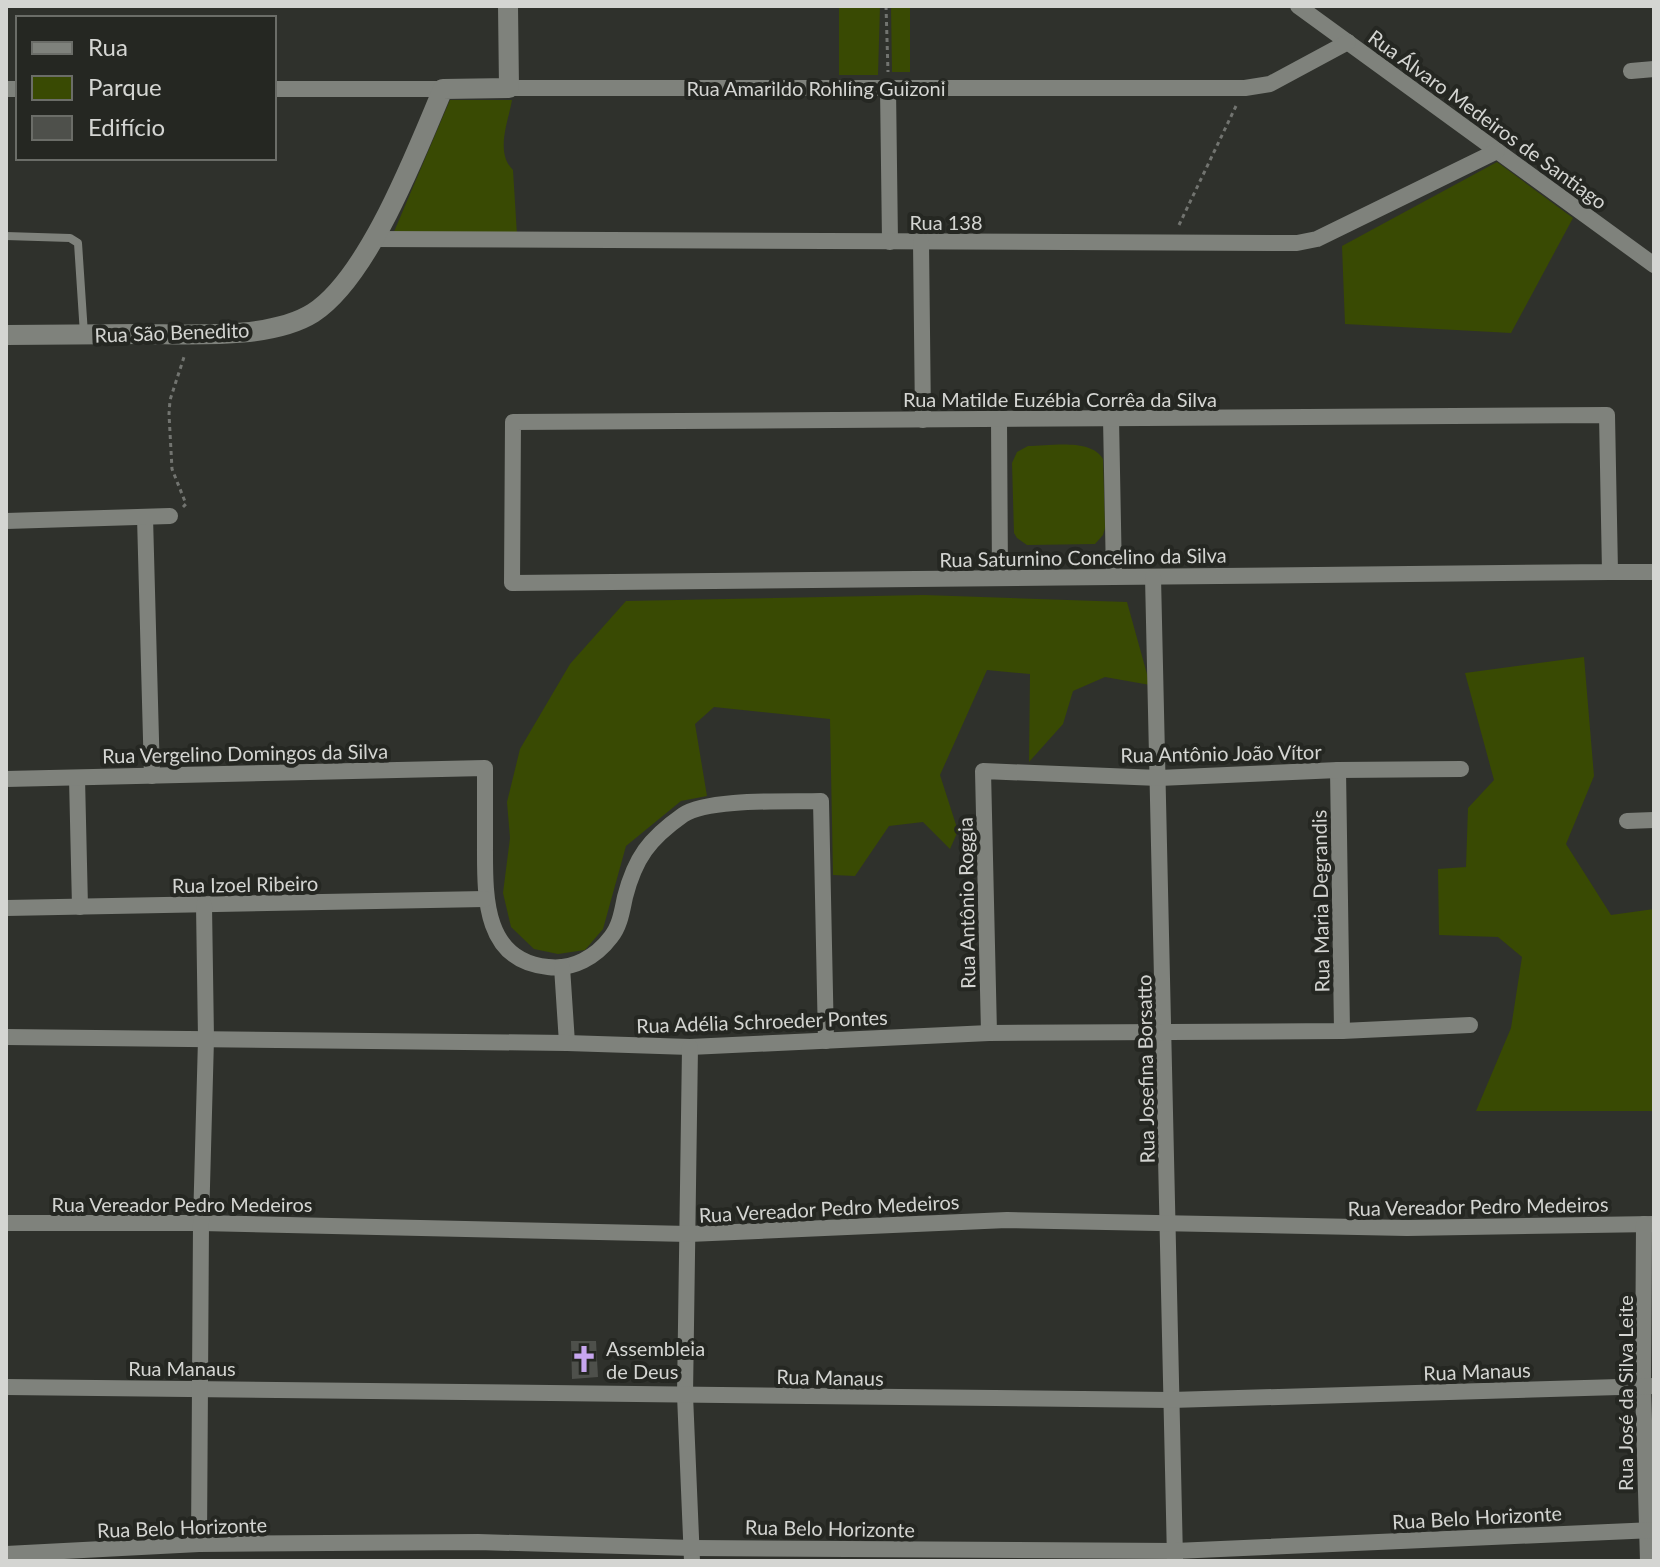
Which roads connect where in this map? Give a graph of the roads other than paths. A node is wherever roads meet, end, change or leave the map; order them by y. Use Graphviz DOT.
graph roads {
  1 [pos="508,6"];
  2 [pos="1298,6"];
  3 [pos="1348,42"];
  4 [pos="1654,69"];
  5 [pos="1631,71"];
  6 [pos="509,88"];
  7 [pos="888,88"];
  8 [pos="276,89"];
  9 [pos="443,89"];
  10 [pos="1497,151"];
  11 [pos="6,236"];
  12 [pos="373,239"];
  13 [pos="890,242"];
  14 [pos="921,242"];
  15 [pos="1654,265"];
  16 [pos="6,335"];
  17 [pos="84,335"];
  18 [pos="1111,418"];
  19 [pos="999,419"];
  20 [pos="923,420"];
  21 [pos="170,516"];
  22 [pos="145,517"];
  23 [pos="6,521"];
  24 [pos="1610,572"];
  25 [pos="1654,572"];
  26 [pos="1114,577"];
  27 [pos="1153,577"];
  28 [pos="1000,578"];
  29 [pos="512,583"];
  30 [pos="1461,769"];
  31 [pos="1338,770"];
  32 [pos="983,771"];
  33 [pos="152,776"];
  34 [pos="77,778"];
  35 [pos="1159,778"];
  36 [pos="6,779"];
  37 [pos="1654,820"];
  38 [pos="1627,821"];
  39 [pos="485,899"];
  40 [pos="204,905"];
  41 [pos="80,907"];
  42 [pos="6,908"];
  43 [pos="562,967"];
  44 [pos="1470,1025"];
  45 [pos="1342,1031"];
  46 [pos="989,1033"];
  47 [pos="1165,1033"];
  48 [pos="6,1037"];
  49 [pos="206,1039"];
  50 [pos="826,1041"];
  51 [pos="567,1043"];
  52 [pos="690,1047"];
  53 [pos="6,1223"];
  54 [pos="201,1223"];
  55 [pos="1167,1224"];
  56 [pos="1649,1224"];
  57 [pos="689,1234"];
  58 [pos="1649,1386"];
  59 [pos="6,1387"];
  60 [pos="200,1388"];
  61 [pos="685,1395"];
  62 [pos="1171,1400"];
  63 [pos="1650,1529"];
  64 [pos="199,1544"];
  65 [pos="6,1554"];
  66 [pos="692,1554"];
  67 [pos="1175,1556"];
  68 [pos="1648,1561"];
  1 -- 6 [label="street"];
  2 -- 3 [label="street, Rua Álvaro Medeiros de Santiago"];
  3 -- 7 [label="street, Rua Amarildo Rohling Guizoni"];
  3 -- 10 [label="street, Rua Álvaro Medeiros de Santiago"];
  4 -- 5 [label="street"];
  6 -- 7 [label="street, Rua Amarildo Rohling Guizoni"];
  6 -- 9 [label="street, Rua Amarildo Rohling Guizoni"];
  7 -- 13 [label="street"];
  8 -- 9 [label="street, Rua Amarildo Rohling Guizoni"];
  9 -- 12 [label="street, Rua São Benedito"];
  10 -- 14 [label="street, Rua 138"];
  10 -- 15 [label="street, Rua Álvaro Medeiros de Santiago"];
  11 -- 17 [label="lane"];
  12 -- 13 [label="street, Rua 138"];
  12 -- 17 [label="street, Rua São Benedito"];
  13 -- 14 [label="street, Rua 138"];
  14 -- 20 [label="street"];
  16 -- 17 [label="street, Rua São Benedito"];
  18 -- 19 [label="street, Rua Matilde Euzébia Corrêa da Silva"];
  18 -- 24 [label="street, Rua Matilde Euzébia Corrêa da Silva"];
  18 -- 26 [label="street"];
  19 -- 20 [label="street, Rua Matilde Euzébia Corrêa da Silva"];
  19 -- 28 [label="street"];
  20 -- 29 [label="street, Rua Matilde Euzébia Corrêa da Silva"];
  21 -- 22 [label="street"];
  22 -- 23 [label="street"];
  22 -- 33 [label="street"];
  24 -- 25 [label="street, Rua Saturnino Concelino da Silva"];
  24 -- 27 [label="street, Rua Saturnino Concelino da Silva"];
  26 -- 27 [label="street, Rua Saturnino Concelino da Silva"];
  26 -- 28 [label="street, Rua Saturnino Concelino da Silva"];
  27 -- 35 [label="street, Rua Josefina Borsatto"];
  28 -- 29 [label="street, Rua Saturnino Concelino da Silva"];
  30 -- 31 [label="street, Rua Antônio João Vítor"];
  31 -- 35 [label="street, Rua Antônio João Vítor"];
  31 -- 45 [label="street, Rua Maria Degrandis"];
  32 -- 35 [label="street, Rua Antônio João Vítor"];
  32 -- 46 [label="street, Rua Antônio Roggia"];
  33 -- 34 [label="street, Rua Vergelino Domingos da Silva"];
  33 -- 39 [label="street, Rua Vergelino Domingos da Silva"];
  34 -- 36 [label="street, Rua Vergelino Domingos da Silva"];
  34 -- 41 [label="street"];
  35 -- 47 [label="street, Rua Josefina Borsatto"];
  37 -- 38 [label="street"];
  39 -- 40 [label="street, Rua Izoel Ribeiro"];
  39 -- 43 [label="street"];
  40 -- 41 [label="street, Rua Izoel Ribeiro"];
  40 -- 49 [label="street"];
  41 -- 42 [label="street, Rua Izoel Ribeiro"];
  43 -- 50 [label="street"];
  43 -- 51 [label="street"];
  44 -- 45 [label="street, Rua Adélia Schroeder Pontes"];
  45 -- 47 [label="street, Rua Adélia Schroeder Pontes"];
  46 -- 47 [label="street, Rua Adélia Schroeder Pontes"];
  46 -- 50 [label="street, Rua Adélia Schroeder Pontes"];
  47 -- 55 [label="street, Rua Josefina Borsatto"];
  48 -- 49 [label="street, Rua Adélia Schroeder Pontes"];
  49 -- 51 [label="street, Rua Adélia Schroeder Pontes"];
  49 -- 54 [label="street"];
  50 -- 52 [label="street, Rua Adélia Schroeder Pontes"];
  51 -- 52 [label="street, Rua Adélia Schroeder Pontes"];
  52 -- 57 [label="street"];
  53 -- 54 [label="street, Rua Vereador Pedro Medeiros"];
  54 -- 57 [label="street, Rua Vereador Pedro Medeiros"];
  54 -- 60 [label="street"];
  55 -- 56 [label="street, Rua Vereador Pedro Medeiros"];
  55 -- 57 [label="street, Rua Vereador Pedro Medeiros"];
  55 -- 62 [label="street, Rua Josefina Borsatto"];
  56 -- 58 [label="street, Rua José da Silva Leite"];
  57 -- 61 [label="street"];
  58 -- 62 [label="street, Rua Manaus"];
  58 -- 63 [label="street, Rua José da Silva Leite"];
  59 -- 60 [label="street, Rua Manaus"];
  60 -- 61 [label="street, Rua Manaus"];
  60 -- 64 [label="street"];
  61 -- 62 [label="street, Rua Manaus"];
  61 -- 66 [label="street"];
  62 -- 67 [label="street, Rua Josefina Borsatto"];
  63 -- 67 [label="street, Rua Belo Horizonte"];
  63 -- 68 [label="street, Rua José da Silva Leite"];
  64 -- 65 [label="street, Rua Belo Horizonte"];
  64 -- 66 [label="street, Rua Belo Horizonte"];
  66 -- 67 [label="street, Rua Belo Horizonte"];
}
